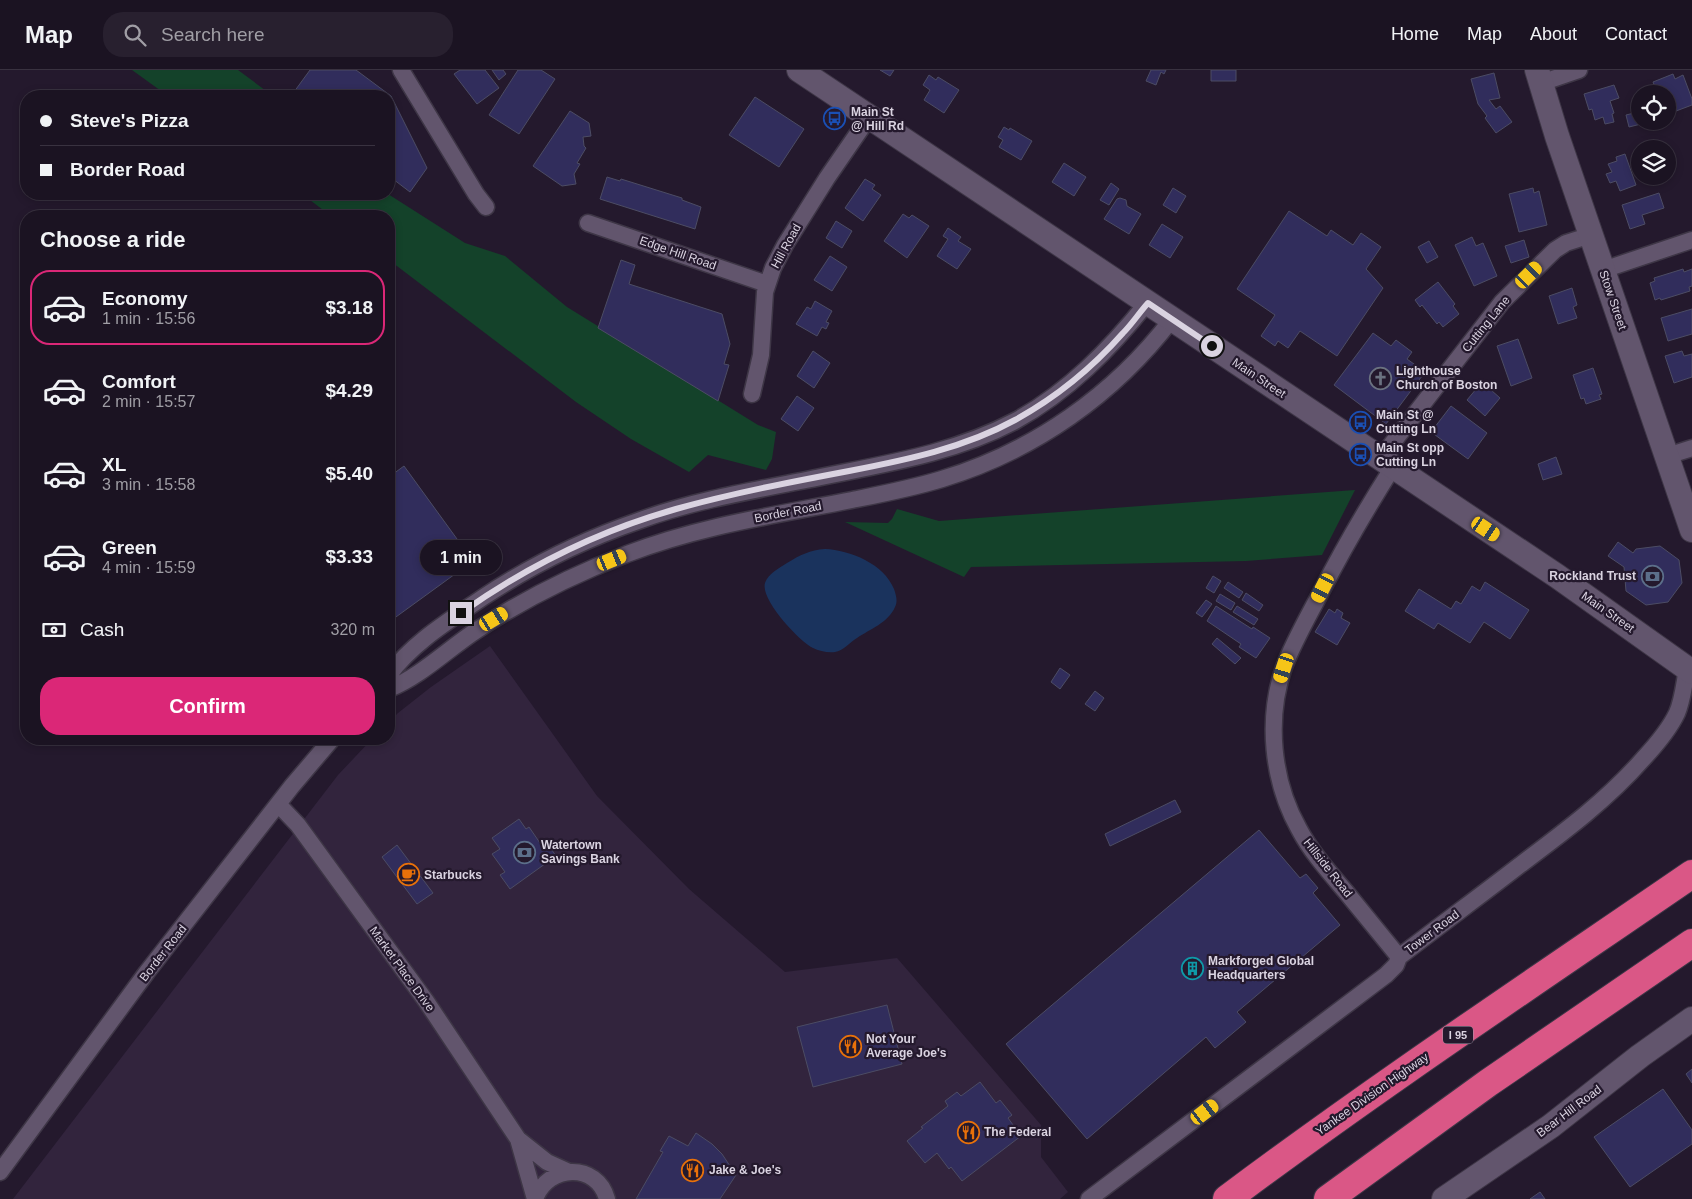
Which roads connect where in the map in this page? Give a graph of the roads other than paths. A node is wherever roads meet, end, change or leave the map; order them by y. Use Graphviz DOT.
graph roads {
  1 [pos="401,70"];
  2 [pos="1579,70"];
  3 [pos="802,71"];
  4 [pos="1539,76"];
  5 [pos="869,117"];
  6 [pos="486,207"];
  7 [pos="588,223"];
  8 [pos="1591,235"];
  9 [pos="1692,240"];
  10 [pos="1603,270"];
  11 [pos="767,284"];
  12 [pos="1148,303"];
  13 [pos="1172,320"];
  14 [pos="752,394"];
  15 [pos="1692,448"];
  16 [pos="1667,456"];
  17 [pos="1387,463"];
  18 [pos="1692,530"];
  19 [pos="1690,667"];
  20 [pos="395,668"];
  21 [pos="395,686"];
  22 [pos="327,745"];
  23 [pos="278,804"];
  24 [pos="1692,874"];
  25 [pos="1692,943"];
  26 [pos="1399,957"];
  27 [pos="1692,1019"];
  28 [pos="518,1139"];
  29 [pos="0,1172"];
  30 [pos="569,1172"];
  31 [pos="535,1199"];
  32 [pos="606,1199"];
  33 [pos="1089,1199"];
  34 [pos="1227,1199"];
  35 [pos="1328,1199"];
  36 [pos="1444,1199"];
  1 -- 6 [label="street"];
  2 -- 4 [label="street"];
  3 -- 5 [label="main road, Main Street"];
  4 -- 8 [label="main road, Stow Street"];
  5 -- 11 [label="street, Hill Road"];
  5 -- 12 [label="main road, Main Street"];
  7 -- 11 [label="street, Edge Hill Road"];
  8 -- 10 [label="main road, Stow Street"];
  8 -- 17 [label="street, Cutting Lane"];
  9 -- 10 [label="street"];
  10 -- 16 [label="main road, Stow Street"];
  11 -- 14 [label="street, Hill Road"];
  12 -- 13 [label="main road, Main Street"];
  12 -- 20 [label="street"];
  13 -- 17 [label="main road, Main Street"];
  13 -- 21 [label="street, Border Road"];
  15 -- 16 [label="street"];
  16 -- 18 [label="main road, Stow Street"];
  17 -- 19 [label="main road, Main Street"];
  17 -- 26 [label="street, Hillside Road"];
  19 -- 26 [label="street, Tower Road"];
  22 -- 23 [label="street, Border Road"];
  23 -- 28 [label="street, Market Place Drive"];
  23 -- 29 [label="street, Border Road"];
  24 -- 34 [label="highway, Yankee Division Highway / I 95"];
  25 -- 35 [label="highway"];
  26 -- 33 [label="street, Tower Road"];
  27 -- 36 [label="main road, Bear Hill Road"];
  28 -- 30 [label="street, Market Place Drive"];
  28 -- 31 [label="street, Market Place Drive"];
  30 -- 31 [label="street"];
  30 -- 32 [label="street, Market Place Drive"];
}
